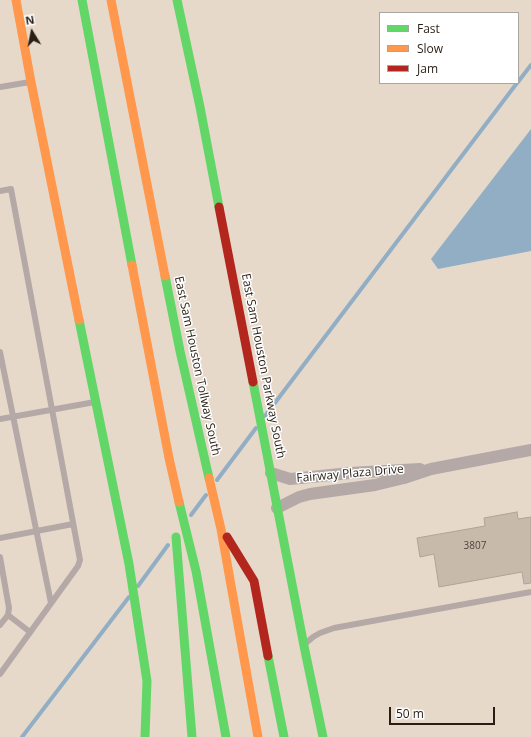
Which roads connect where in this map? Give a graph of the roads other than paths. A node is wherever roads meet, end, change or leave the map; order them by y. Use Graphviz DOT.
graph roads {
  1 [pos="16,0"];
  2 [pos="82,0"];
  3 [pos="111,0"];
  4 [pos="178,0"];
  5 [pos="31,82"];
  6 [pos="0,87"];
  7 [pos="0,191"];
  8 [pos="0,352"];
  9 [pos="96,402"];
  10 [pos="52,410"];
  11 [pos="13,417"];
  12 [pos="0,419"];
  13 [pos="531,450"];
  14 [pos="170,458"];
  15 [pos="270,467"];
  16 [pos="431,469"];
  17 [pos="277,508"];
  18 [pos="73,524"];
  19 [pos="221,529"];
  20 [pos="36,531"];
  21 [pos="0,538"];
  22 [pos="0,557"];
  23 [pos="531,592"];
  24 [pos="51,603"];
  25 [pos="8,615"];
  26 [pos="0,625"];
  27 [pos="30,632"];
  28 [pos="304,646"];
  29 [pos="0,674"];
  30 [pos="145,737"];
  31 [pos="192,737"];
  32 [pos="226,737"];
  33 [pos="258,737"];
  34 [pos="284,737"];
  35 [pos="323,737"];
  1 -- 5 [label="main road"];
  2 -- 14 [label="main road"];
  3 -- 19 [label="main road, East Sam Houston Tollway South"];
  4 -- 15 [label="main road, East Sam Houston Parkway South"];
  5 -- 6 [label="lane"];
  5 -- 9 [label="main road"];
  7 -- 10 [label="lane"];
  8 -- 11 [label="lane"];
  9 -- 10 [label="lane"];
  9 -- 30 [label="main road"];
  10 -- 11 [label="lane"];
  10 -- 18 [label="lane"];
  11 -- 12 [label="lane"];
  11 -- 20 [label="lane"];
  13 -- 16 [label="street, Fairway Plaza Drive"];
  14 -- 31 [label="main road"];
  14 -- 32 [label="main road"];
  15 -- 16 [label="street, Fairway Plaza Drive"];
  15 -- 17 [label="main road, East Sam Houston Parkway South"];
  16 -- 17 [label="street, Fairway Plaza Drive"];
  17 -- 28 [label="main road, East Sam Houston Parkway South"];
  18 -- 20 [label="lane"];
  18 -- 24 [label="lane"];
  19 -- 33 [label="main road, East Sam Houston Tollway South"];
  19 -- 34 [label="main road"];
  20 -- 21 [label="lane"];
  20 -- 24 [label="lane"];
  22 -- 25 [label="lane"];
  23 -- 28 [label="lane"];
  24 -- 27 [label="lane"];
  25 -- 26 [label="lane"];
  25 -- 27 [label="lane"];
  27 -- 29 [label="lane"];
  28 -- 35 [label="main road, East Sam Houston Parkway South"];
}
